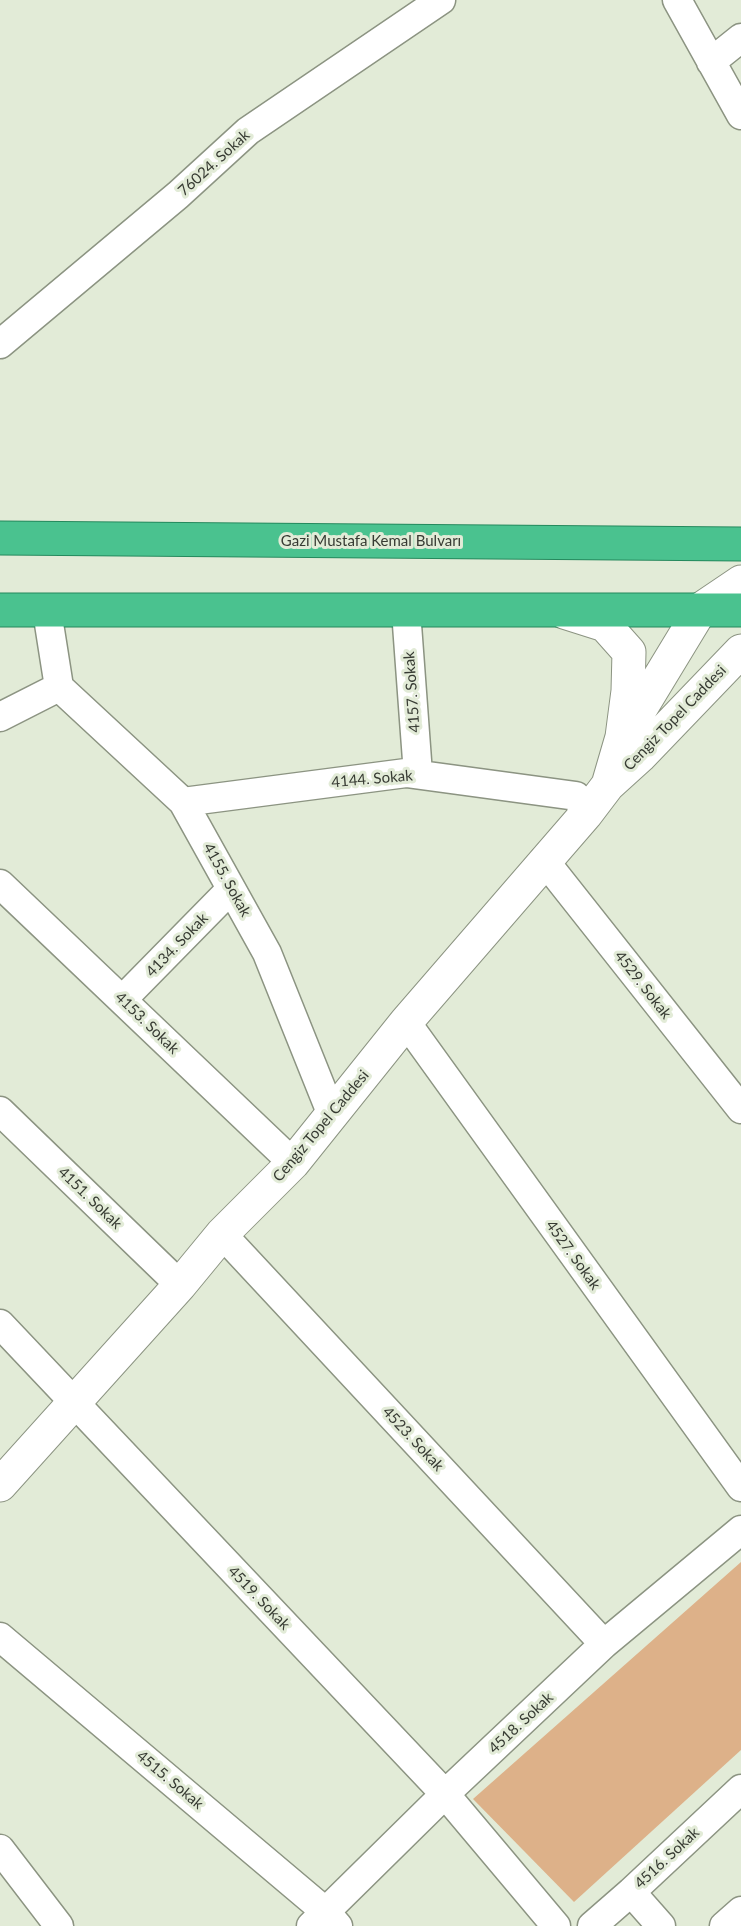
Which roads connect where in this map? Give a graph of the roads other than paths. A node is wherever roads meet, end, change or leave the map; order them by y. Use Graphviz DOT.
graph roads {
  1 [pos="441,0"];
  2 [pos="677,0"];
  3 [pos="741,38"];
  4 [pos="711,62"];
  5 [pos="741,115"];
  6 [pos="0,344"];
  7 [pos="0,538"];
  8 [pos="741,544"];
  9 [pos="741,582"];
  10 [pos="701,609"];
  11 [pos="0,610"];
  12 [pos="741,610"];
  13 [pos="47,611"];
  14 [pos="406,611"];
  15 [pos="562,611"];
  16 [pos="741,651"];
  17 [pos="59,687"];
  18 [pos="0,717"];
  19 [pos="622,737"];
  20 [pos="418,774"];
  21 [pos="608,785"];
  22 [pos="183,802"];
  23 [pos="585,814"];
  24 [pos="544,860"];
  25 [pos="0,884"];
  26 [pos="231,889"];
  27 [pos="123,1000"];
  28 [pos="406,1022"];
  29 [pos="741,1109"];
  30 [pos="0,1111"];
  31 [pos="332,1115"];
  32 [pos="293,1163"];
  33 [pos="222,1233"];
  34 [pos="180,1285"];
  35 [pos="0,1324"];
  36 [pos="73,1402"];
  37 [pos="732,1456"];
  38 [pos="0,1485"];
  39 [pos="741,1487"];
  40 [pos="741,1530"];
  41 [pos="0,1637"];
  42 [pos="604,1644"];
  43 [pos="741,1789"];
  44 [pos="445,1794"];
  45 [pos="0,1849"];
  46 [pos="631,1892"];
  47 [pos="741,1911"];
  48 [pos="325,1921"];
  49 [pos="59,1926"];
  50 [pos="556,1926"];
  51 [pos="592,1926"];
  52 [pos="661,1926"];
  53 [pos="724,1926"];
  1 -- 6 [label="street, 76024. Sokak"];
  2 -- 4 [label="street"];
  3 -- 4 [label="street"];
  4 -- 5 [label="street"];
  7 -- 8 [label="highway, Gazi Mustafa Kemal Bulvarı"];
  9 -- 10 [label="street, Cengiz Topel Caddesi"];
  10 -- 12 [label="highway"];
  10 -- 15 [label="highway"];
  10 -- 19 [label="street, Cengiz Topel Caddesi"];
  11 -- 13 [label="highway"];
  13 -- 14 [label="highway"];
  13 -- 17 [label="street"];
  14 -- 15 [label="highway"];
  14 -- 20 [label="street, 4157. Sokak"];
  15 -- 19 [label="street, Cengiz Topel Caddesi"];
  16 -- 21 [label="street, Cengiz Topel Caddesi"];
  17 -- 18 [label="street"];
  17 -- 22 [label="street, 4155. Sokak"];
  19 -- 21 [label="street, Cengiz Topel Caddesi"];
  20 -- 22 [label="street, 4144. Sokak"];
  20 -- 23 [label="street, 4144. Sokak"];
  21 -- 23 [label="street, Cengiz Topel Caddesi"];
  22 -- 26 [label="street, 4155. Sokak"];
  23 -- 24 [label="street, Cengiz Topel Caddesi"];
  24 -- 28 [label="street, Cengiz Topel Caddesi"];
  24 -- 29 [label="street, 4529. Sokak"];
  25 -- 27 [label="street, 4153. Sokak"];
  26 -- 27 [label="street, 4134. Sokak"];
  26 -- 31 [label="street, 4155. Sokak"];
  27 -- 32 [label="street, 4153. Sokak"];
  28 -- 31 [label="street, Cengiz Topel Caddesi"];
  28 -- 37 [label="street, 4527. Sokak"];
  30 -- 34 [label="street, 4151. Sokak"];
  31 -- 32 [label="street, Cengiz Topel Caddesi"];
  32 -- 33 [label="street, Cengiz Topel Caddesi"];
  33 -- 34 [label="street, Cengiz Topel Caddesi"];
  33 -- 42 [label="street, 4523. Sokak"];
  34 -- 36 [label="street, Cengiz Topel Caddesi"];
  35 -- 36 [label="street, 4519. Sokak"];
  36 -- 38 [label="street, Cengiz Topel Caddesi"];
  36 -- 44 [label="street, 4519. Sokak"];
  37 -- 39 [label="street, 4527. Sokak"];
  40 -- 42 [label="street, 4518. Sokak"];
  41 -- 48 [label="street, 4515. Sokak"];
  42 -- 44 [label="street, 4518. Sokak"];
  43 -- 46 [label="street, 4516. Sokak"];
  44 -- 48 [label="street, 4518. Sokak"];
  44 -- 50 [label="street, 4519. Sokak"];
  45 -- 49 [label="street"];
  46 -- 51 [label="street, 4516. Sokak"];
  46 -- 52 [label="street"];
  47 -- 53 [label="street"];
}
